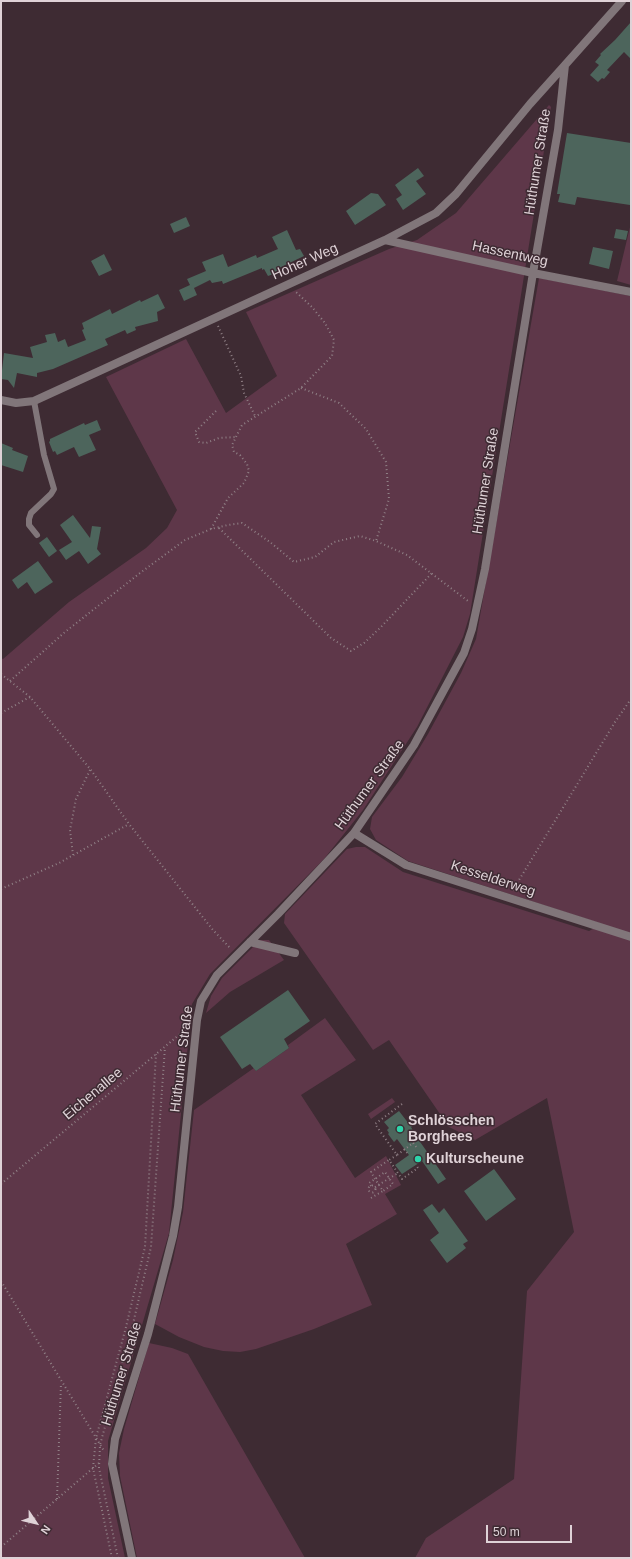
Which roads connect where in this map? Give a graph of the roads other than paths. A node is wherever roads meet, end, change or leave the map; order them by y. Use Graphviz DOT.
graph roads {
  1 [pos="622,1"];
  2 [pos="565,65"];
  3 [pos="385,240"];
  4 [pos="533,273"];
  5 [pos="631,292"];
  6 [pos="1,400"];
  7 [pos="34,401"];
  8 [pos="37,535"];
  9 [pos="354,833"];
  10 [pos="631,937"];
  11 [pos="250,942"];
  12 [pos="295,953"];
  13 [pos="132,1558"];
  1 -- 2 [label="street"];
  2 -- 3 [label="street, Hoher Weg"];
  2 -- 4 [label="street, Hüthumer Straße"];
  3 -- 4 [label="street, Hassentweg"];
  3 -- 7 [label="street, Hoher Weg"];
  4 -- 5 [label="street, Hassentweg"];
  4 -- 9 [label="street, Hüthumer Straße"];
  6 -- 7 [label="street, Hoher Weg"];
  7 -- 8 [label="lane"];
  9 -- 10 [label="street, Kesselderweg"];
  9 -- 11 [label="street, Hüthumer Straße"];
  11 -- 12 [label="street"];
  11 -- 13 [label="street, Hüthumer Straße"];
}
